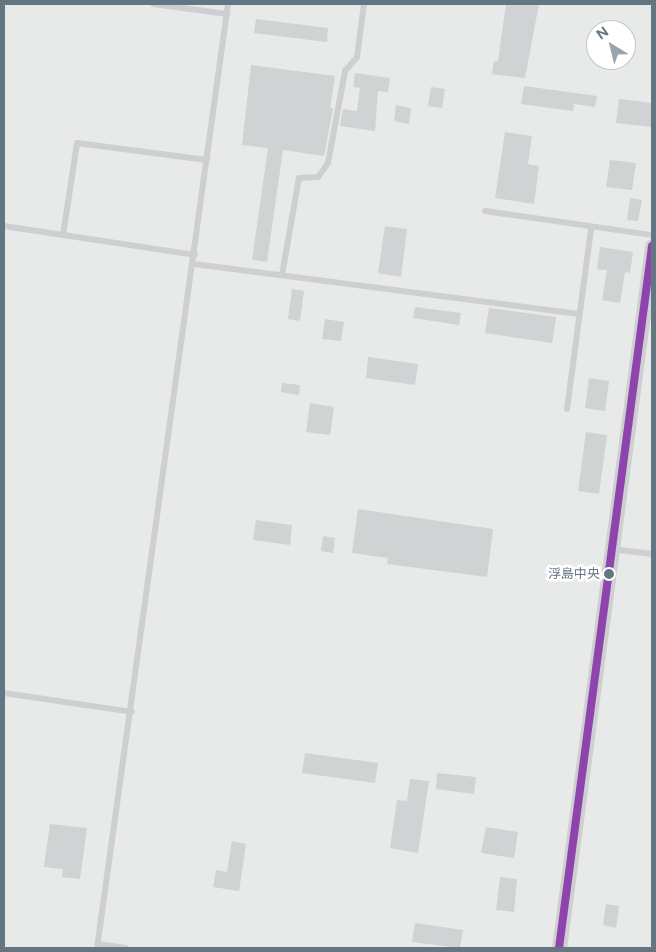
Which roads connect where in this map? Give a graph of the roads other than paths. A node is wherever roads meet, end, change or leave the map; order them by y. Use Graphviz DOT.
graph roads {
  1 [pos="153,4"];
  2 [pos="228,4"];
  3 [pos="364,4"];
  4 [pos="227,14"];
  5 [pos="207,160"];
  6 [pos="485,211"];
  7 [pos="4,226"];
  8 [pos="591,228"];
  9 [pos="63,235"];
  10 [pos="652,235"];
  11 [pos="652,246"];
  12 [pos="195,255"];
  13 [pos="194,264"];
  14 [pos="282,275"];
  15 [pos="579,314"];
  16 [pos="567,409"];
  17 [pos="612,549"];
  18 [pos="652,554"];
  19 [pos="4,693"];
  20 [pos="132,712"];
  21 [pos="98,946"];
  22 [pos="126,948"];
  23 [pos="559,948"];
  1 -- 4 [label="lane"];
  2 -- 4 [label="lane"];
  3 -- 14 [label="lane"];
  4 -- 5 [label="lane"];
  5 -- 9 [label="lane"];
  5 -- 12 [label="lane"];
  6 -- 8 [label="lane"];
  7 -- 9 [label="lane"];
  8 -- 10 [label="lane"];
  8 -- 15 [label="lane"];
  9 -- 12 [label="lane"];
  11 -- 17 [label="street"];
  12 -- 13 [label="lane"];
  13 -- 14 [label="lane"];
  13 -- 20 [label="lane"];
  14 -- 15 [label="lane"];
  15 -- 16 [label="lane"];
  17 -- 18 [label="lane"];
  17 -- 23 [label="street"];
  19 -- 20 [label="lane"];
  20 -- 21 [label="lane"];
  21 -- 22 [label="lane"];
}
